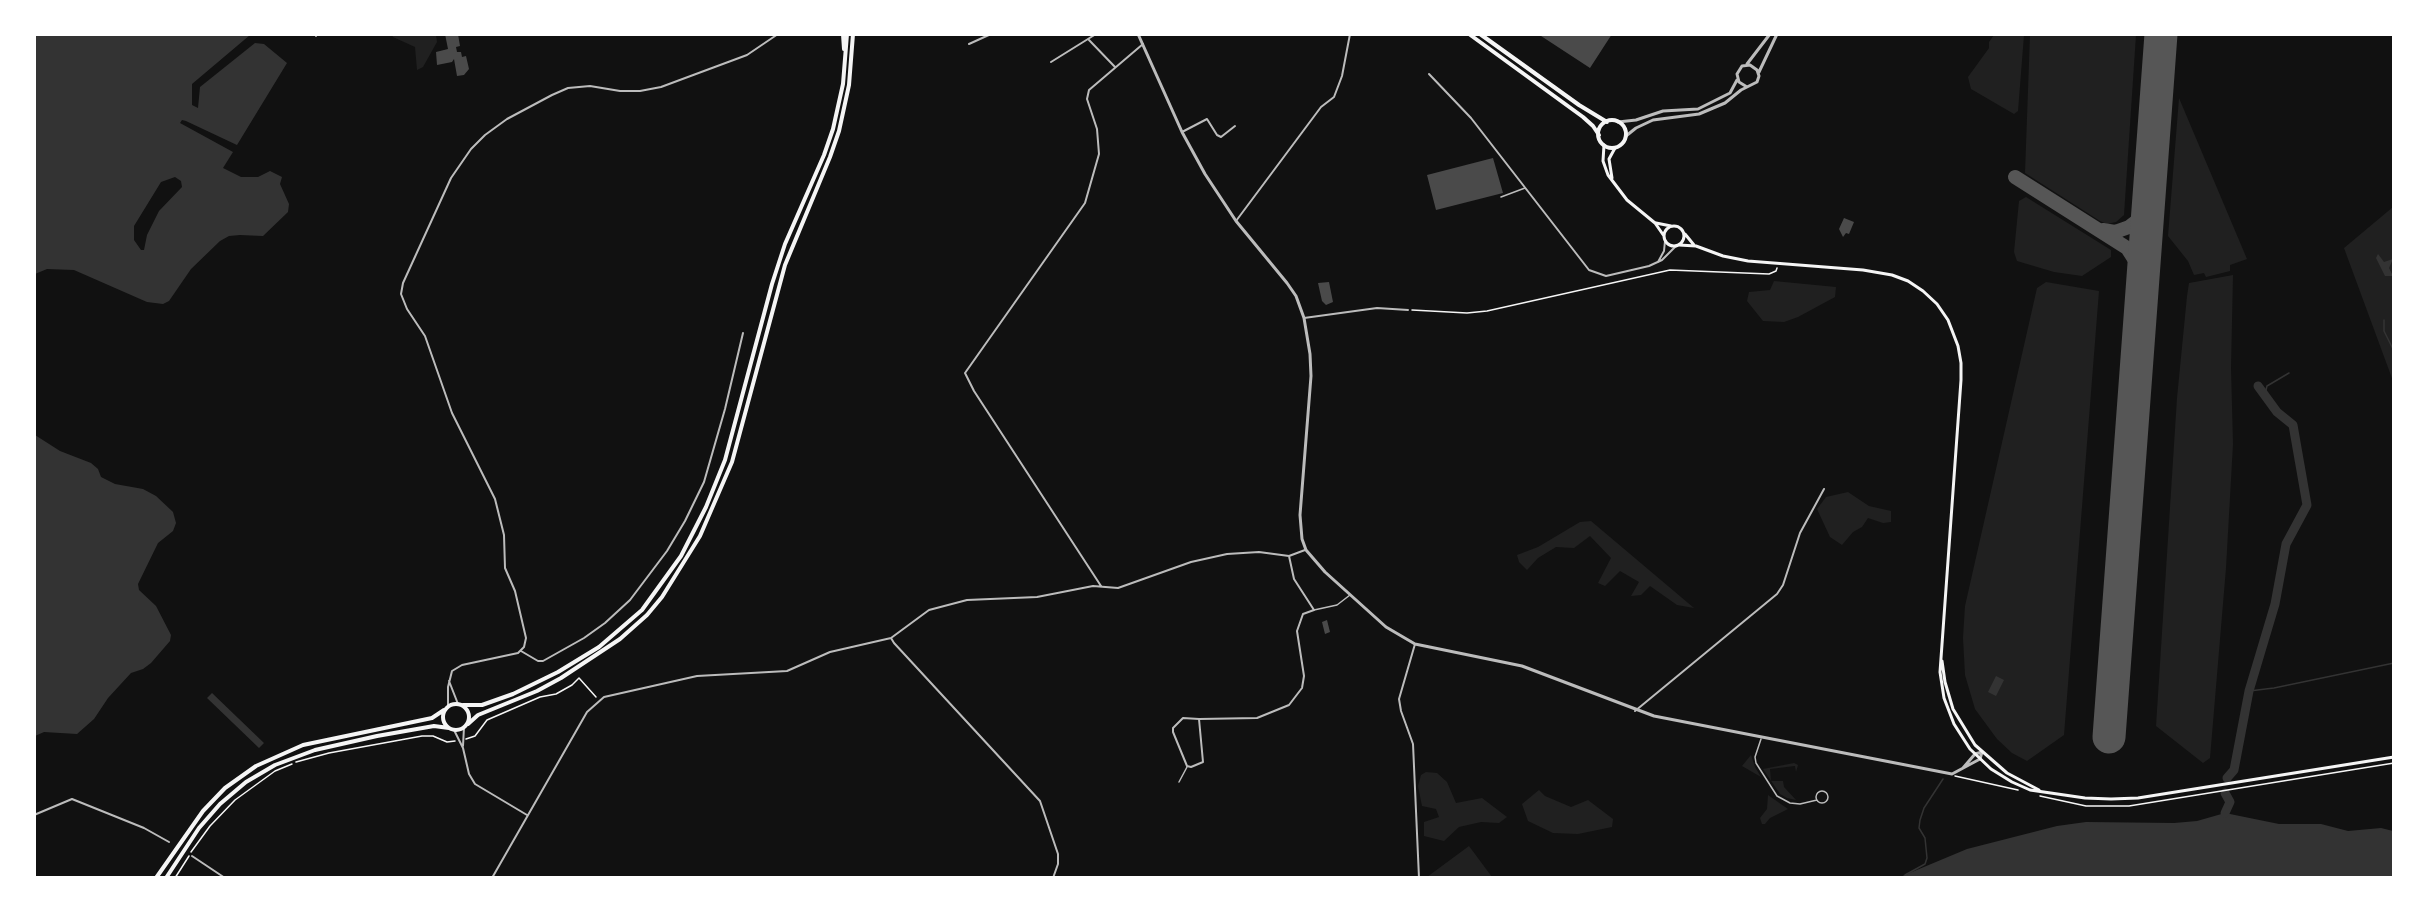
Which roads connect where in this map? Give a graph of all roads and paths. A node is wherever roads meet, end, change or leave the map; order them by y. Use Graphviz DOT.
graph roads {
  1 [pos="778,34"];
  2 [pos="845,34"];
  3 [pos="854,34"];
  4 [pos="991,34"];
  5 [pos="1096,34"];
  6 [pos="1138,34"];
  7 [pos="1350,34"];
  8 [pos="1469,34"];
  9 [pos="1480,34"];
  10 [pos="1770,34"];
  11 [pos="1777,34"];
  12 [pos="1089,40"];
  13 [pos="969,44"];
  14 [pos="1143,44"];
  15 [pos="1051,62"];
  16 [pos="1745,65"];
  17 [pos="1115,67"];
  18 [pos="1430,74"];
  19 [pos="1759,74"];
  20 [pos="1738,78"];
  21 [pos="1747,87"];
  22 [pos="1607,122"];
  23 [pos="1618,122"];
  24 [pos="1235,126"];
  25 [pos="1182,132"];
  26 [pos="1599,135"];
  27 [pos="1626,136"];
  28 [pos="1604,145"];
  29 [pos="1615,148"];
  30 [pos="1612,180"];
  31 [pos="1526,188"];
  32 [pos="1501,197"];
  33 [pos="1236,221"];
  34 [pos="1655,223"];
  35 [pos="1671,226"];
  36 [pos="1684,233"];
  37 [pos="1664,236"];
  38 [pos="1665,241"];
  39 [pos="1677,245"];
  40 [pos="1696,246"];
  41 [pos="1658,262"];
  42 [pos="1778,264"];
  43 [pos="1408,310"];
  44 [pos="1304,318"];
  45 [pos="743,333"];
  46 [pos="1824,489"];
  47 [pos="1306,550"];
  48 [pos="1288,555"];
  49 [pos="1101,586"];
  50 [pos="1351,595"];
  51 [pos="1314,610"];
  52 [pos="891,638"];
  53 [pos="1415,644"];
  54 [pos="521,651"];
  55 [pos="1941,656"];
  56 [pos="449,681"];
  57 [pos="599,700"];
  58 [pos="460,704"];
  59 [pos="446,708"];
  60 [pos="1635,711"];
  61 [pos="1199,719"];
  62 [pos="466,725"];
  63 [pos="452,729"];
  64 [pos="1761,738"];
  65 [pos="466,739"];
  66 [pos="456,741"];
  67 [pos="463,748"];
  68 [pos="1982,752"];
  69 [pos="1975,754"];
  70 [pos="2394,758"];
  71 [pos="1980,759"];
  72 [pos="1187,766"];
  73 [pos="1960,771"];
  74 [pos="1959,777"];
  75 [pos="1179,782"];
  76 [pos="1996,784"];
  77 [pos="2042,792"];
  78 [pos="1817,800"];
  79 [pos="34,815"];
  80 [pos="527,815"];
  81 [pos="169,842"];
  82 [pos="192,856"];
  83 [pos="156,878"];
  84 [pos="166,878"];
  85 [pos="175,878"];
  86 [pos="225,878"];
  87 [pos="492,878"];
  88 [pos="1053,878"];
  89 [pos="1419,878"];
  1 -- 54 [label="street"];
  2 -- 58 [label="highway"];
  3 -- 62 [label="highway"];
  4 -- 13 [label="street"];
  5 -- 12 [label="street"];
  6 -- 14 [label="street"];
  7 -- 33 [label="street"];
  8 -- 26 [label="highway"];
  9 -- 22 [label="highway"];
  10 -- 16 [label="street"];
  11 -- 19 [label="street"];
  12 -- 15 [label="street"];
  12 -- 17 [label="street"];
  14 -- 17 [label="street"];
  14 -- 25 [label="street"];
  16 -- 19 [label="street"];
  16 -- 20 [label="street"];
  17 -- 49 [label="street"];
  18 -- 31 [label="street"];
  19 -- 21 [label="street"];
  20 -- 21 [label="street"];
  20 -- 23 [label="street"];
  21 -- 27 [label="street"];
  22 -- 23 [label="highway"];
  22 -- 26 [label="highway"];
  23 -- 27 [label="highway"];
  24 -- 25 [label="street"];
  25 -- 33 [label="street"];
  26 -- 28 [label="highway"];
  27 -- 29 [label="highway"];
  28 -- 29 [label="highway"];
  28 -- 30 [label="main road"];
  29 -- 30 [label="main road"];
  30 -- 34 [label="main road"];
  31 -- 32 [label="street"];
  31 -- 41 [label="street"];
  33 -- 44 [label="street"];
  34 -- 35 [label="main road"];
  34 -- 37 [label="main road"];
  35 -- 36 [label="main road"];
  35 -- 37 [label="main road"];
  36 -- 39 [label="main road"];
  36 -- 40 [label="main road"];
  37 -- 38 [label="main road"];
  38 -- 39 [label="main road"];
  38 -- 41 [label="street"];
  39 -- 40 [label="main road"];
  39 -- 41 [label="street"];
  40 -- 42 [label="main road"];
  42 -- 43 [label="path"];
  42 -- 55 [label="main road"];
  43 -- 44 [label="street"];
  44 -- 47 [label="street"];
  45 -- 54 [label="street"];
  46 -- 60 [label="street"];
  47 -- 48 [label="street"];
  47 -- 50 [label="street"];
  48 -- 49 [label="street"];
  48 -- 51 [label="street"];
  49 -- 52 [label="street"];
  50 -- 51 [label="street"];
  50 -- 53 [label="street"];
  51 -- 61 [label="street"];
  52 -- 57 [label="street"];
  52 -- 88 [label="street"];
  53 -- 60 [label="street"];
  53 -- 89 [label="street"];
  54 -- 56 [label="street"];
  55 -- 68 [label="main road"];
  55 -- 69 [label="main road"];
  56 -- 58 [label="street"];
  56 -- 59 [label="street"];
  57 -- 65 [label="path"];
  57 -- 80 [label="street"];
  58 -- 59 [label="highway"];
  58 -- 62 [label="highway"];
  59 -- 63 [label="highway"];
  59 -- 83 [label="highway"];
  60 -- 64 [label="street"];
  61 -- 72 [label="street"];
  61 -- 72 [label="street"];
  62 -- 63 [label="highway"];
  62 -- 67 [label="street"];
  63 -- 67 [label="street"];
  63 -- 84 [label="highway"];
  64 -- 73 [label="street"];
  64 -- 78 [label="street"];
  66 -- 85 [label="path"];
  67 -- 80 [label="street"];
  68 -- 69 [label="street"];
  68 -- 71 [label="street"];
  68 -- 77 [label="main road"];
  69 -- 71 [label="main road"];
  69 -- 73 [label="street"];
  70 -- 77 [label="main road"];
  71 -- 73 [label="street"];
  71 -- 77 [label="main road"];
  72 -- 75 [label="street"];
  74 -- 76 [label="path"];
  78 -- 78 [label="street"];
  79 -- 81 [label="street"];
  80 -- 87 [label="street"];
  82 -- 86 [label="street"];
}
